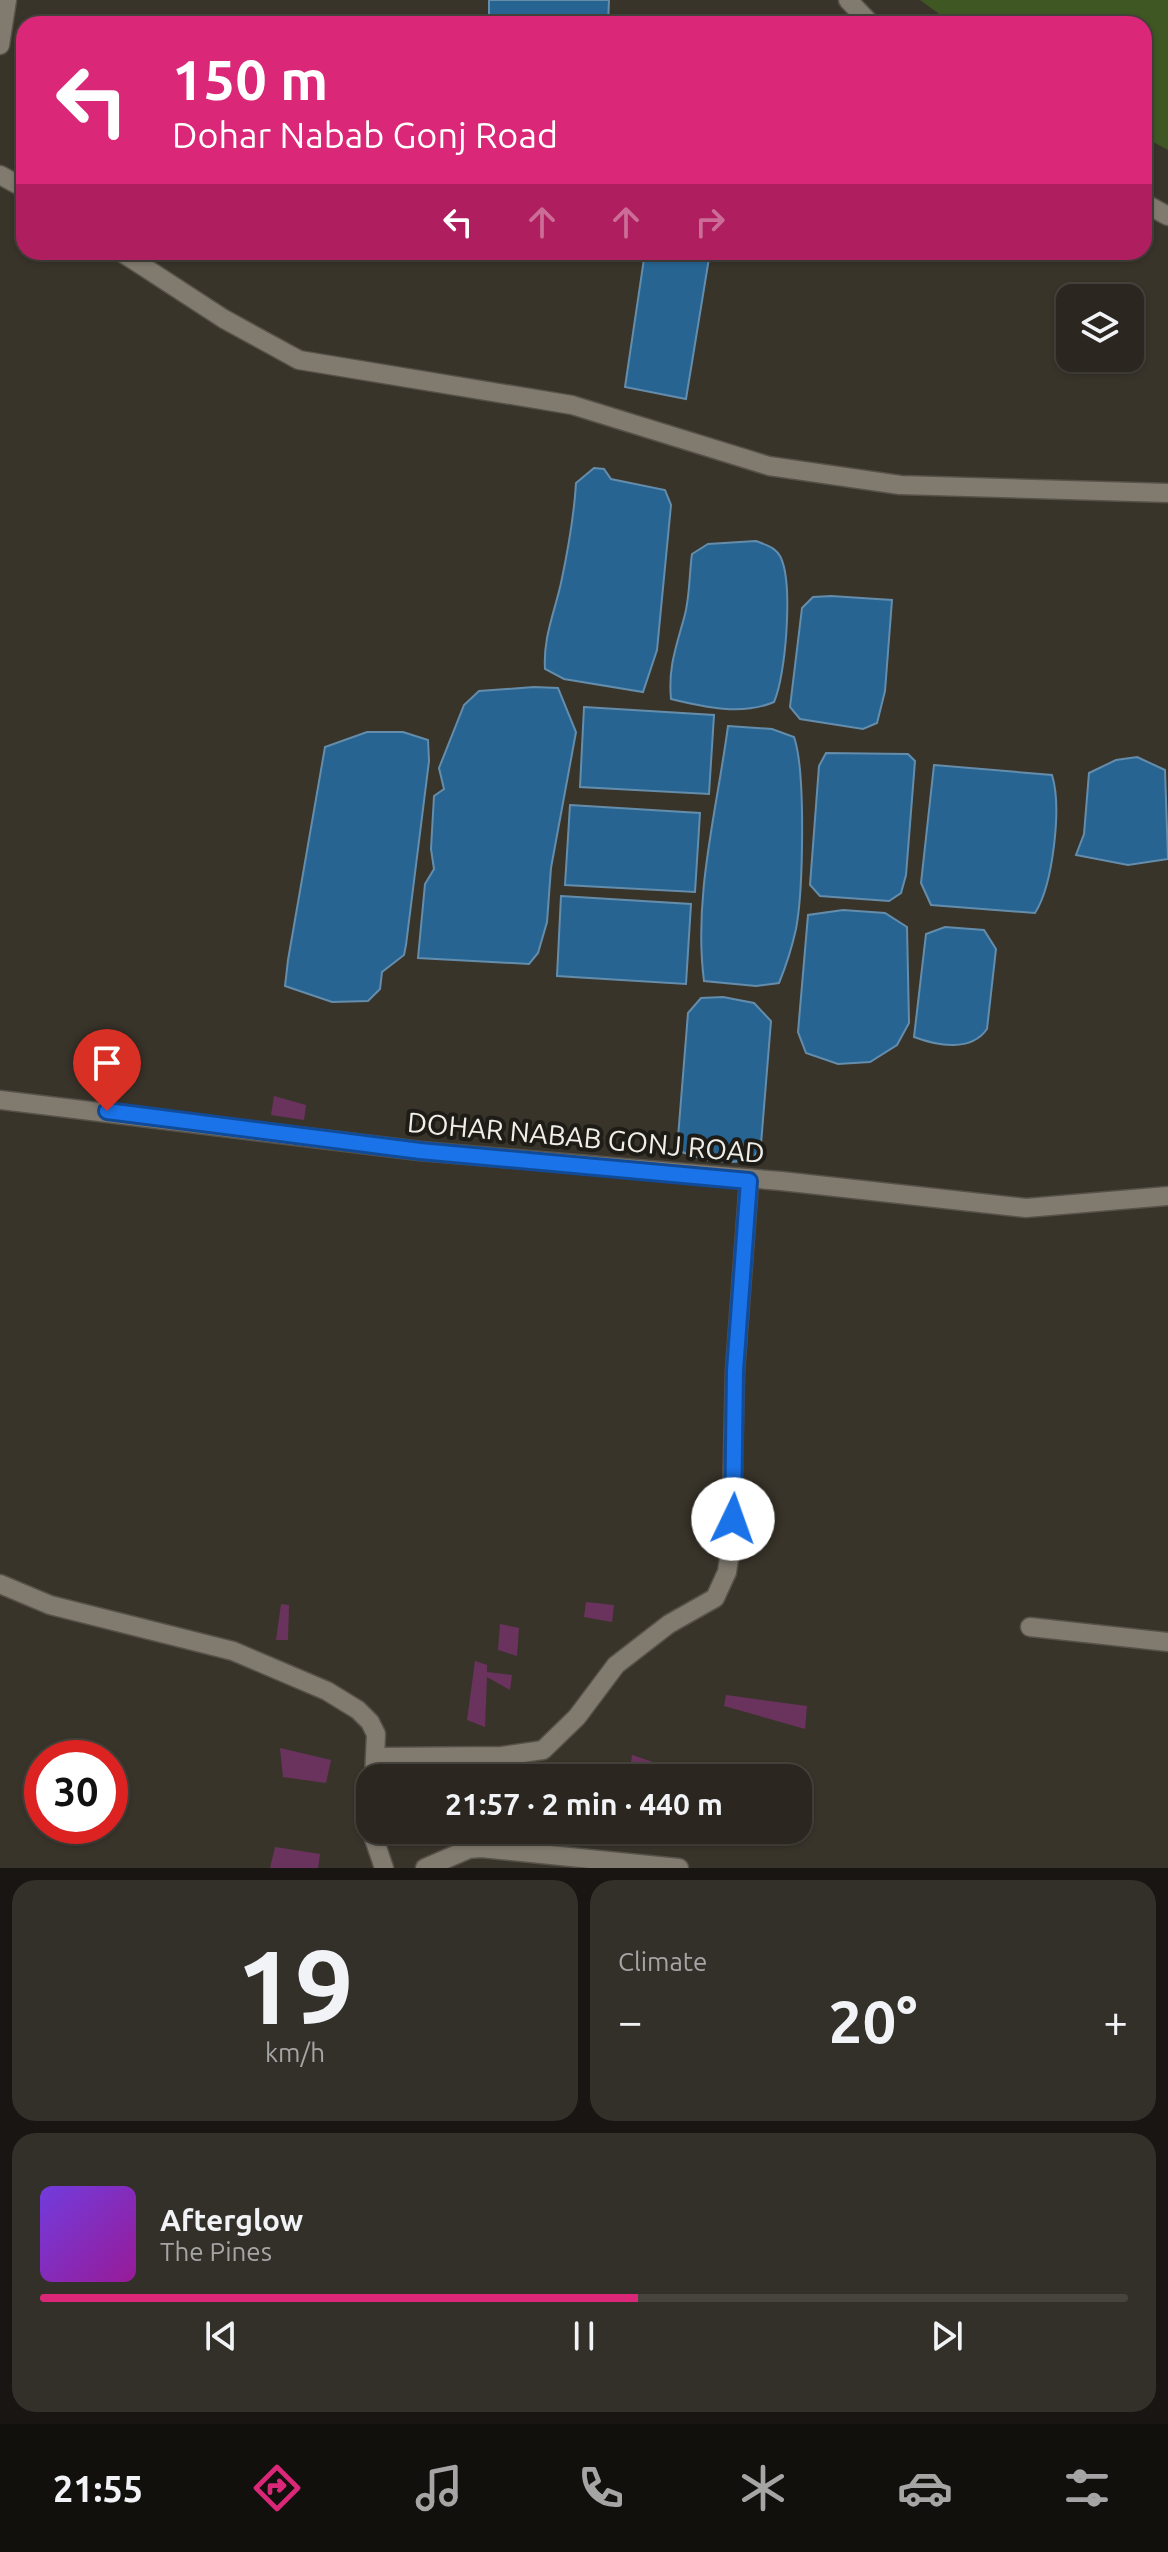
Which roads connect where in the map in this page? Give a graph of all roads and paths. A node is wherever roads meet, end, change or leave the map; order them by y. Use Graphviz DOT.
graph roads {
  1 [pos="7,0"];
  2 [pos="848,0"];
  3 [pos="863,16"];
  4 [pos="0,45"];
  5 [pos="133,260"];
  6 [pos="1168,493"];
  7 [pos="0,1100"];
  8 [pos="749,1181"];
  9 [pos="1168,1196"];
  10 [pos="0,1584"];
  11 [pos="1030,1627"];
  12 [pos="1168,1642"];
  13 [pos="375,1757"];
  14 [pos="375,1764"];
  15 [pos="376,1844"];
  16 [pos="384,1868"];
  17 [pos="425,1868"];
  18 [pos="679,1868"];
  1 -- 4 [label="street"];
  2 -- 3 [label="street"];
  5 -- 6 [label="street"];
  7 -- 8 [label="street, DOHAR NABAB GONJ ROAD"];
  8 -- 9 [label="street, DOHAR NABAB GONJ ROAD"];
  8 -- 13 [label="street"];
  10 -- 13 [label="street"];
  11 -- 12 [label="street"];
  13 -- 14 [label="street"];
  15 -- 16 [label="street"];
  17 -- 18 [label="street"];
}
